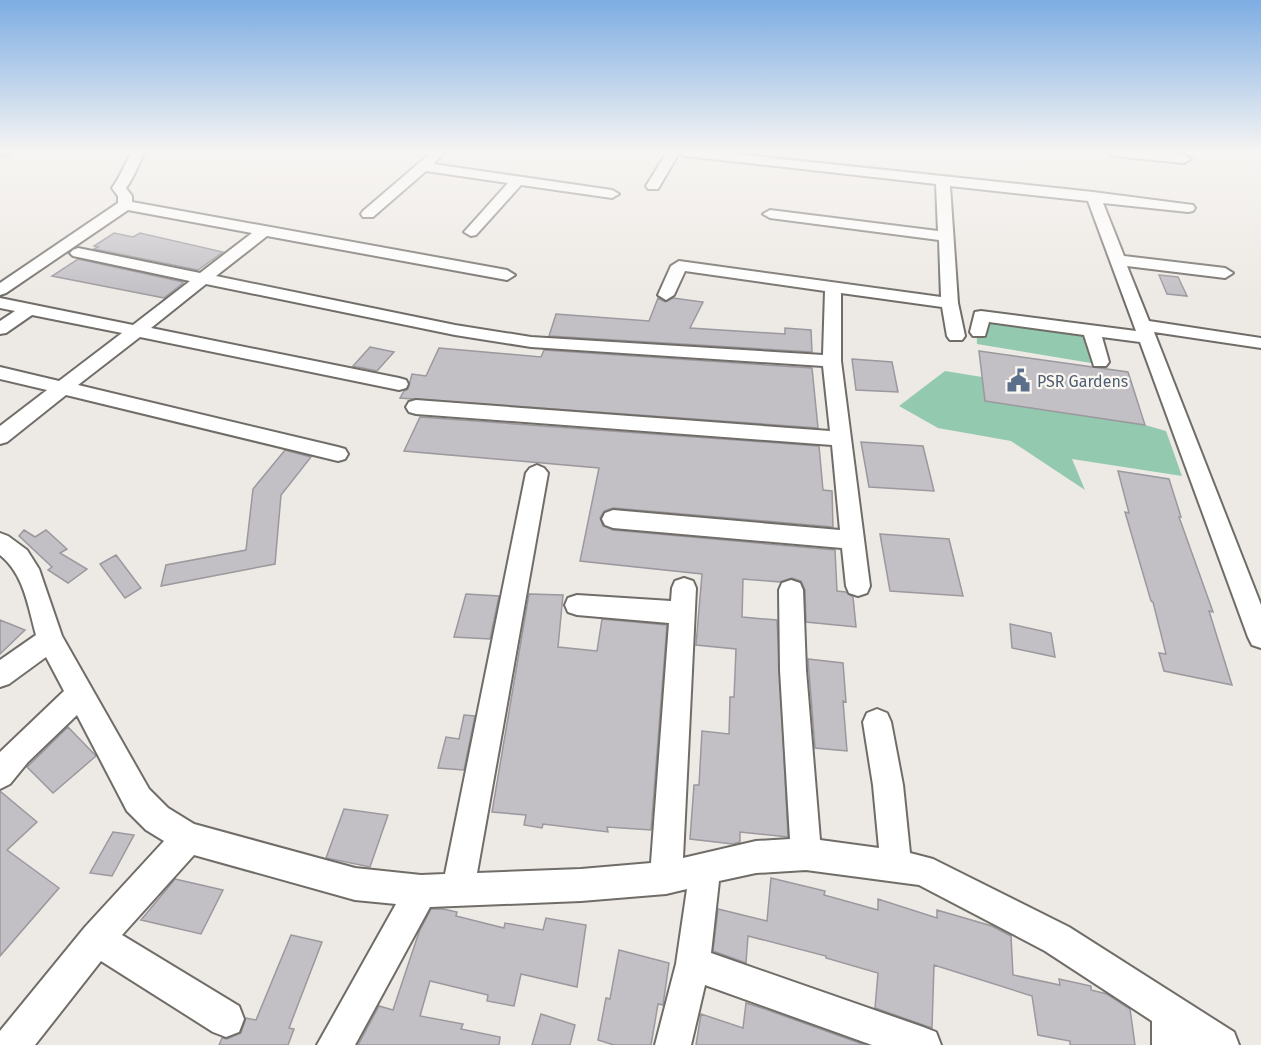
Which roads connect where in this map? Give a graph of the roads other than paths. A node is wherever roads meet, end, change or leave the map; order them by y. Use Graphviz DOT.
graph roads {
  1 [pos="125,201"];
  2 [pos="383,201"];
  3 [pos="499,201"];
  4 [pos="944,201"];
  5 [pos="1095,201"];
  6 [pos="1131,201"];
  7 [pos="125,205"];
  8 [pos="1188,208"];
  9 [pos="368,214"];
  10 [pos="770,214"];
  11 [pos="264,231"];
  12 [pos="471,232"];
  13 [pos="946,236"];
  14 [pos="78,253"];
  15 [pos="1119,260"];
  16 [pos="1225,273"];
  17 [pos="507,275"];
  18 [pos="200,279"];
  19 [pos="833,286"];
  20 [pos="0,290"];
  21 [pos="666,295"];
  22 [pos="0,303"];
  23 [pos="950,303"];
  24 [pos="28,309"];
  25 [pos="0,329"];
  26 [pos="134,331"];
  27 [pos="1092,331"];
  28 [pos="980,332"];
  29 [pos="1145,332"];
  30 [pos="956,336"];
  31 [pos="1261,343"];
  32 [pos="832,361"];
  33 [pos="1100,362"];
  34 [pos="0,373"];
  35 [pos="399,384"];
  36 [pos="62,388"];
  37 [pos="416,407"];
  38 [pos="0,437"];
  39 [pos="841,439"];
  40 [pos="338,454"];
  41 [pos="537,473"];
  42 [pos="613,519"];
  43 [pos="853,540"];
  44 [pos="0,542"];
  45 [pos="858,586"];
  46 [pos="791,590"];
  47 [pos="578,604"];
  48 [pos="1261,637"];
  49 [pos="50,639"];
  50 [pos="4,667"];
  51 [pos="81,694"];
  52 [pos="877,722"];
  53 [pos="0,774"];
  54 [pos="188,838"];
  55 [pos="806,854"];
  56 [pos="896,866"];
  57 [pos="705,870"];
  58 [pos="666,878"];
  59 [pos="458,888"];
  60 [pos="421,891"];
  61 [pos="96,939"];
  62 [pos="693,964"];
  63 [pos="226,1019"];
  64 [pos="1170,1029"];
  65 [pos="12,1045"];
  66 [pos="335,1045"];
  67 [pos="673,1045"];
  68 [pos="923,1045"];
  69 [pos="1221,1045"];
  1 -- 7 [label="street"];
  2 -- 9 [label="street"];
  3 -- 12 [label="street"];
  4 -- 13 [label="street"];
  5 -- 15 [label="street"];
  6 -- 8 [label="street"];
  7 -- 11 [label="street"];
  7 -- 20 [label="street"];
  10 -- 13 [label="street"];
  11 -- 17 [label="street"];
  11 -- 18 [label="street"];
  13 -- 23 [label="street"];
  14 -- 18 [label="street"];
  15 -- 16 [label="street"];
  15 -- 29 [label="street"];
  18 -- 26 [label="street"];
  18 -- 32 [label="street"];
  19 -- 21 [label="street"];
  19 -- 23 [label="street"];
  19 -- 32 [label="street"];
  22 -- 24 [label="street"];
  23 -- 30 [label="street"];
  24 -- 25 [label="street"];
  24 -- 26 [label="street"];
  26 -- 35 [label="street"];
  26 -- 36 [label="street"];
  27 -- 28 [label="street"];
  27 -- 29 [label="street"];
  27 -- 33 [label="street"];
  29 -- 31 [label="street"];
  29 -- 48 [label="street"];
  32 -- 39 [label="street"];
  34 -- 36 [label="street"];
  36 -- 38 [label="street"];
  36 -- 40 [label="street"];
  37 -- 39 [label="street"];
  39 -- 43 [label="street"];
  41 -- 59 [label="street"];
  42 -- 43 [label="street"];
  43 -- 45 [label="street"];
  44 -- 49 [label="street"];
  46 -- 55 [label="street"];
  47 -- 58 [label="street"];
  49 -- 50 [label="street"];
  49 -- 51 [label="street"];
  51 -- 53 [label="street"];
  51 -- 54 [label="street"];
  52 -- 56 [label="street"];
  54 -- 60 [label="street"];
  54 -- 61 [label="street"];
  55 -- 56 [label="street"];
  55 -- 57 [label="street"];
  56 -- 64 [label="street"];
  57 -- 58 [label="street"];
  57 -- 62 [label="street"];
  58 -- 59 [label="street"];
  59 -- 60 [label="street"];
  60 -- 66 [label="street"];
  61 -- 63 [label="street"];
  61 -- 65 [label="street"];
  62 -- 67 [label="street"];
  62 -- 68 [label="street"];
  64 -- 69 [label="street"];
}
